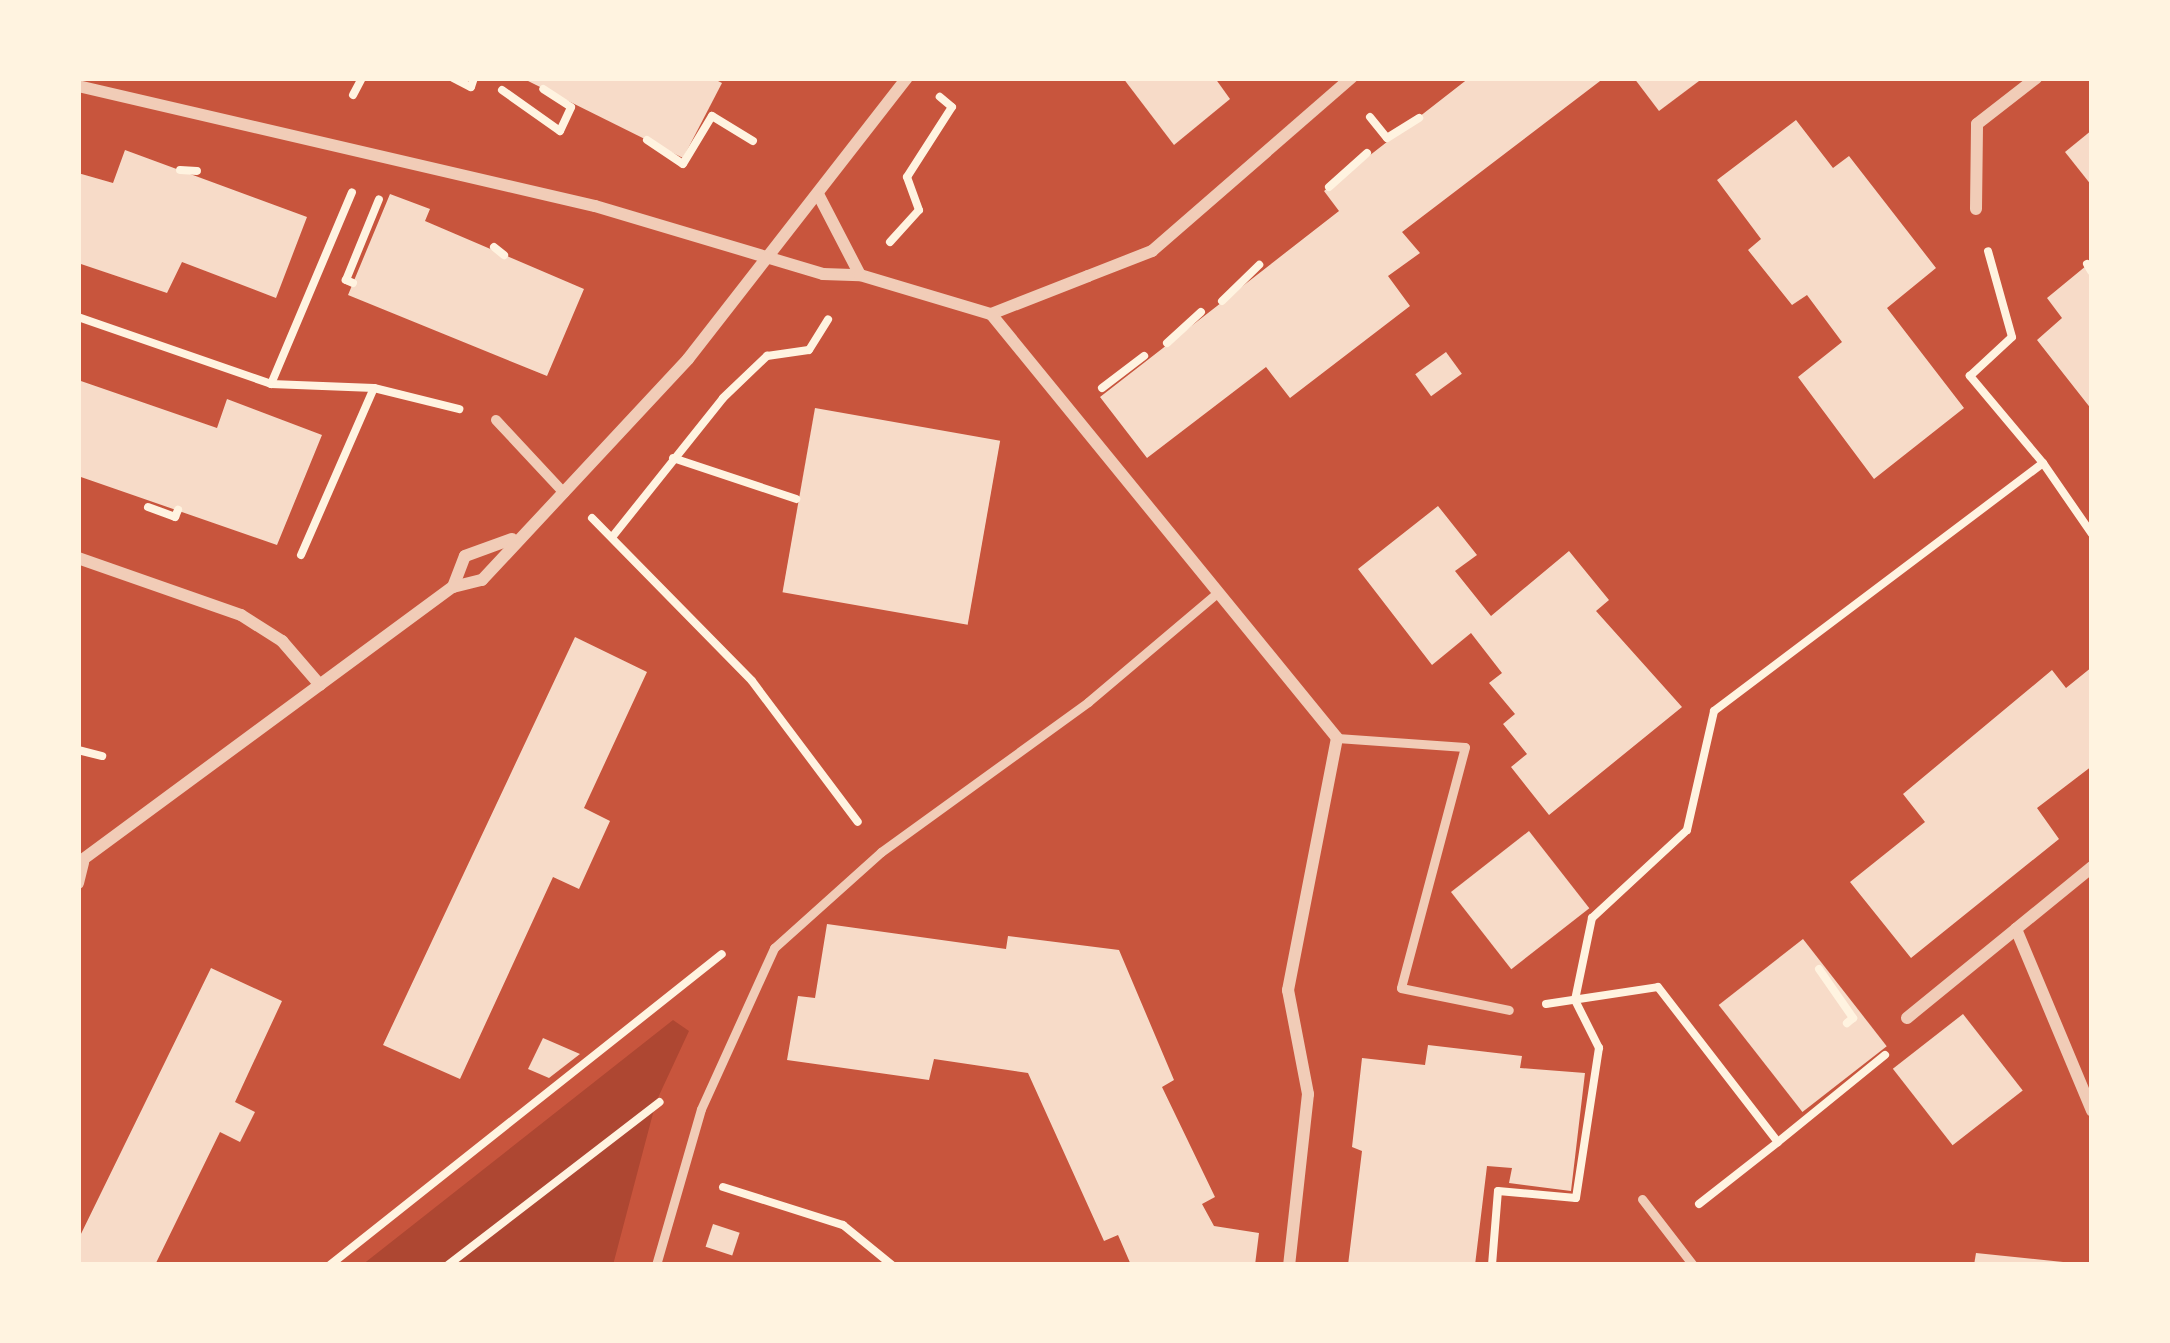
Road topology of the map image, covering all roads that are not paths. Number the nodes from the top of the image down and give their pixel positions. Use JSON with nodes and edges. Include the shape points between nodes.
{"nodes":[{"id":1,"x":907,"y":78,"type":"edge"},
{"id":2,"x":1351,"y":78,"type":"edge"},
{"id":3,"x":2036,"y":78,"type":"edge"},
{"id":4,"x":78,"y":86,"type":"edge"},
{"id":5,"x":818,"y":194,"type":"junction"},
{"id":6,"x":1976,"y":209,"type":"road end"},
{"id":7,"x":770,"y":255,"type":"junction"},
{"id":8,"x":860,"y":274,"type":"junction"},
{"id":9,"x":992,"y":314,"type":"junction"},
{"id":10,"x":496,"y":420,"type":"dead end"},
{"id":11,"x":564,"y":493,"type":"junction"},
{"id":12,"x":513,"y":539,"type":"junction"},
{"id":13,"x":78,"y":558,"type":"edge"},
{"id":14,"x":453,"y":587,"type":"junction"},
{"id":15,"x":1216,"y":594,"type":"junction"},
{"id":16,"x":320,"y":685,"type":"junction"},
{"id":17,"x":1337,"y":738,"type":"junction"},
{"id":18,"x":81,"y":863,"type":"edge"},
{"id":19,"x":2092,"y":867,"type":"edge"},
{"id":20,"x":78,"y":883,"type":"edge"},
{"id":21,"x":2016,"y":929,"type":"junction"},
{"id":22,"x":1509,"y":1010,"type":"road end"},
{"id":23,"x":1907,"y":1018,"type":"road end"},
{"id":24,"x":2092,"y":1111,"type":"edge"},
{"id":25,"x":1642,"y":1199,"type":"dead end"},
{"id":26,"x":656,"y":1265,"type":"edge"},
{"id":27,"x":1289,"y":1265,"type":"edge"},
{"id":28,"x":1694,"y":1265,"type":"edge"}],
"edges":[{"from":1,"to":5,"type":"street"},
{"from":2,"to":9,"type":"street","via":[[1152,250]]},
{"from":3,"to":6,"type":"street","via":[[1977,124]]},
{"from":4,"to":7,"type":"street","via":[[595,206]]},
{"from":5,"to":7,"type":"street"},
{"from":5,"to":8,"type":"street"},
{"from":7,"to":8,"type":"street","via":[[823,274]]},
{"from":7,"to":11,"type":"street"},
{"from":8,"to":9,"type":"street"},
{"from":9,"to":15,"type":"street"},
{"from":10,"to":11,"type":"street"},
{"from":11,"to":12,"type":"street"},
{"from":12,"to":14,"type":"street","via":[[482,580]]},
{"from":12,"to":14,"type":"street","via":[[465,556]]},
{"from":13,"to":16,"type":"street","via":[[241,615],[282,641]]},
{"from":14,"to":16,"type":"street"},
{"from":15,"to":17,"type":"street"},
{"from":15,"to":26,"type":"lane","via":[[1088,702],[881,852],[774,947],[701,1108]]},
{"from":16,"to":18,"type":"street"},
{"from":17,"to":22,"type":"lane","via":[[1465,748],[1401,988]]},
{"from":17,"to":27,"type":"street","via":[[1288,990],[1308,1094]]},
{"from":18,"to":20,"type":"street"},
{"from":19,"to":21,"type":"street"},
{"from":21,"to":23,"type":"street"},
{"from":21,"to":24,"type":"street"},
{"from":25,"to":28,"type":"lane"}]}
